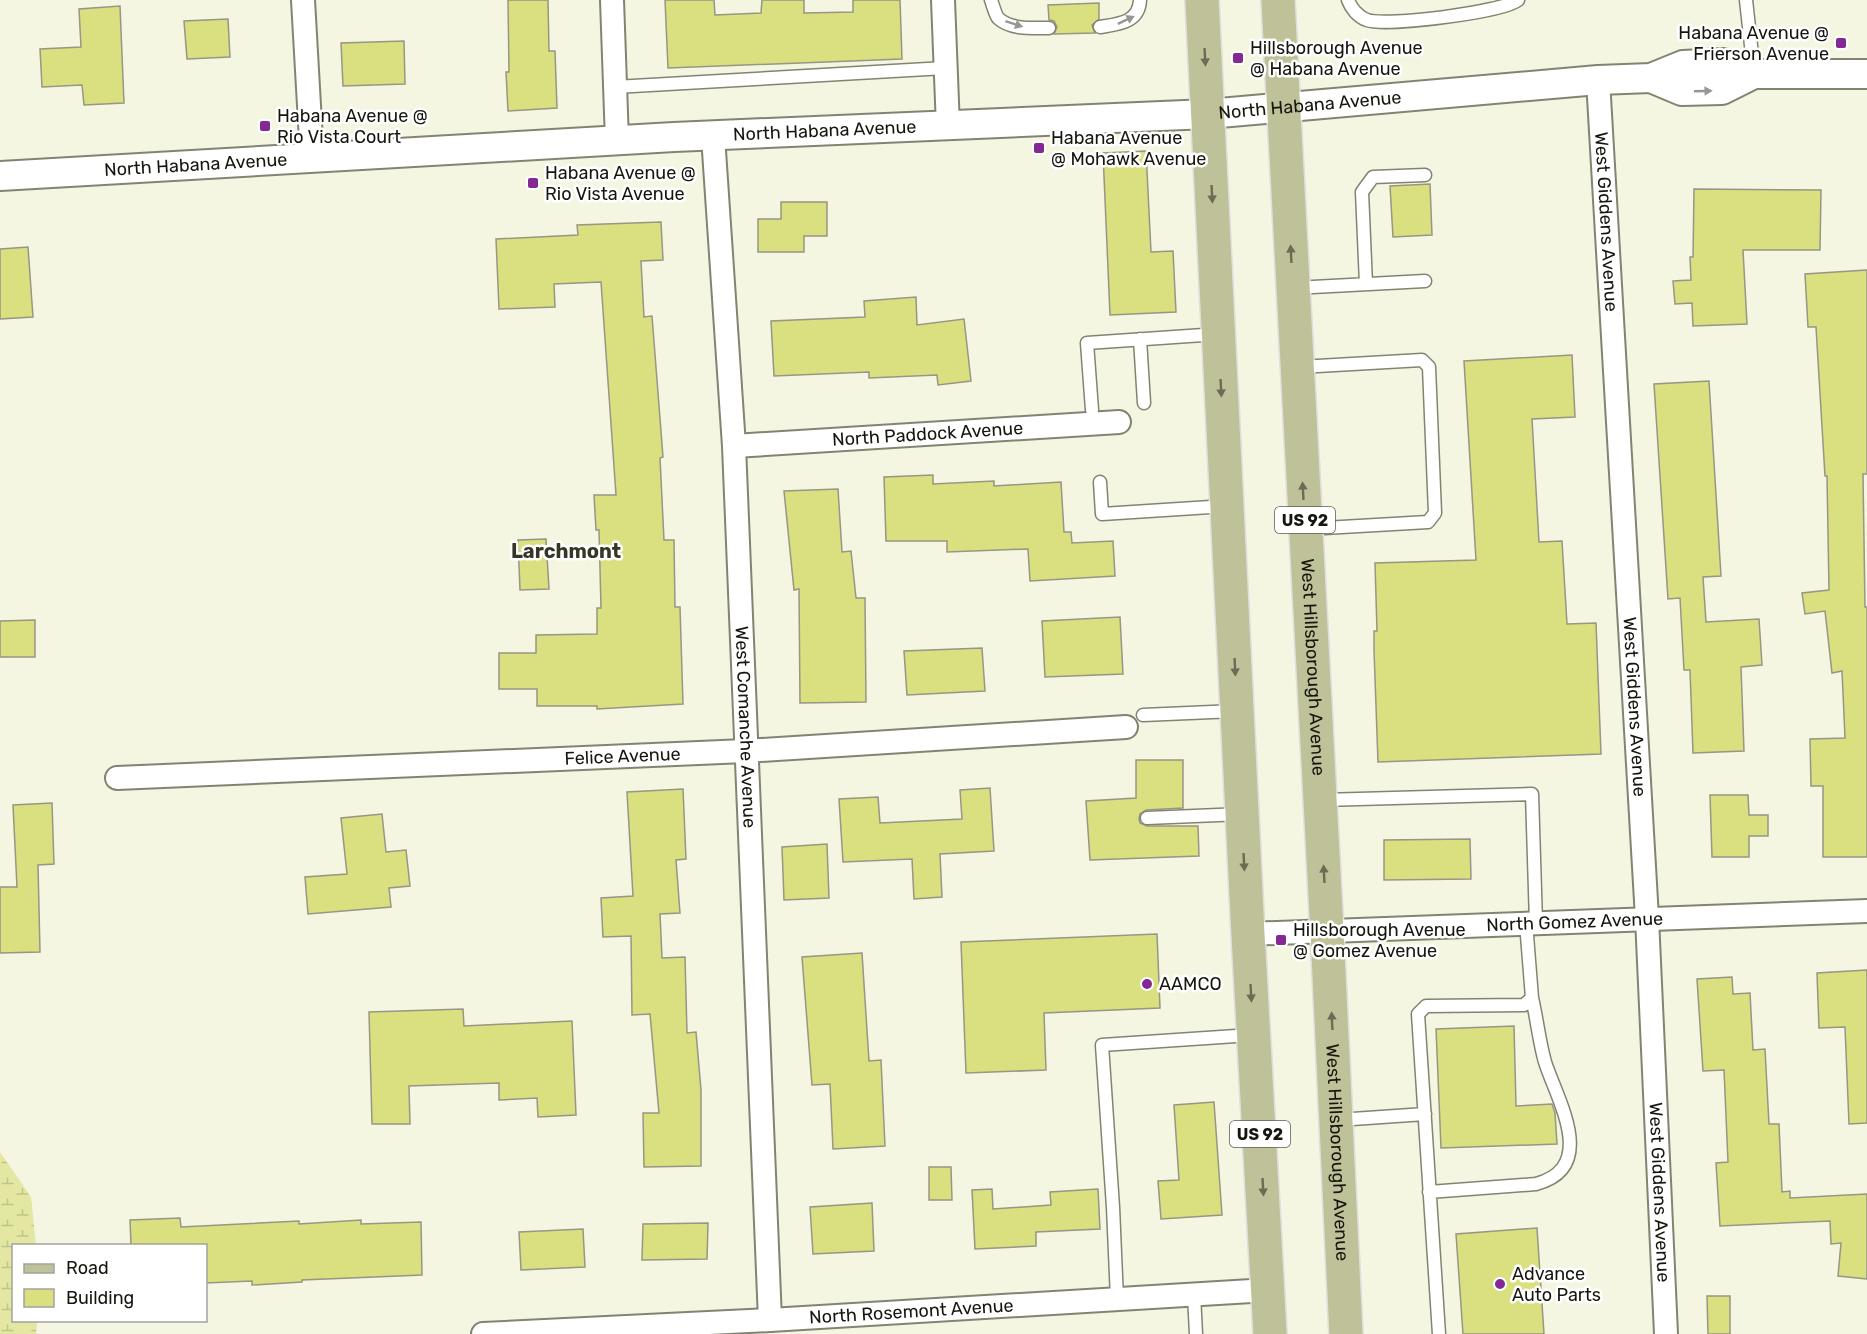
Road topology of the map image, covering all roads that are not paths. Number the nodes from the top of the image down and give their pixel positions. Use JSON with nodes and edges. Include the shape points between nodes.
{"nodes":[{"id":1,"x":303,"y":0,"type":"edge"},
{"id":2,"x":612,"y":0,"type":"edge"},
{"id":3,"x":943,"y":0,"type":"edge"},
{"id":4,"x":991,"y":0,"type":"edge"},
{"id":5,"x":1140,"y":0,"type":"edge"},
{"id":6,"x":1202,"y":0,"type":"edge"},
{"id":7,"x":1278,"y":0,"type":"edge"},
{"id":8,"x":1348,"y":0,"type":"edge"},
{"id":9,"x":1518,"y":0,"type":"edge"},
{"id":10,"x":1746,"y":0,"type":"edge"},
{"id":11,"x":1482,"y":5,"type":"edge"},
{"id":12,"x":1100,"y":27,"type":"dead end"},
{"id":13,"x":1049,"y":28,"type":"dead end"},
{"id":14,"x":945,"y":68,"type":"junction"},
{"id":15,"x":1754,"y":74,"type":"junction"},
{"id":16,"x":1867,"y":74,"type":"edge"},
{"id":17,"x":1598,"y":80,"type":"junction"},
{"id":18,"x":615,"y":87,"type":"junction"},
{"id":19,"x":1283,"y":108,"type":"junction"},
{"id":20,"x":1208,"y":114,"type":"junction"},
{"id":21,"x":948,"y":127,"type":"junction"},
{"id":22,"x":713,"y":136,"type":"junction"},
{"id":23,"x":617,"y":141,"type":"junction"},
{"id":24,"x":312,"y":158,"type":"junction"},
{"id":25,"x":1425,"y":175,"type":"dead end"},
{"id":26,"x":0,"y":176,"type":"edge"},
{"id":27,"x":1425,"y":281,"type":"dead end"},
{"id":28,"x":1366,"y":284,"type":"junction"},
{"id":29,"x":1292,"y":288,"type":"junction"},
{"id":30,"x":1219,"y":334,"type":"junction"},
{"id":31,"x":1140,"y":339,"type":"junction"},
{"id":32,"x":1297,"y":368,"type":"junction"},
{"id":33,"x":1144,"y":404,"type":"dead end"},
{"id":34,"x":1092,"y":410,"type":"dead end"},
{"id":35,"x":1119,"y":422,"type":"dead end"},
{"id":36,"x":734,"y":446,"type":"junction"},
{"id":37,"x":1100,"y":482,"type":"dead end"},
{"id":38,"x":1227,"y":506,"type":"junction"},
{"id":39,"x":1305,"y":529,"type":"junction"},
{"id":40,"x":1237,"y":710,"type":"junction"},
{"id":41,"x":1135,"y":721,"type":"joint"},
{"id":42,"x":745,"y":751,"type":"junction"},
{"id":43,"x":117,"y":778,"type":"dead end"},
{"id":44,"x":1320,"y":801,"type":"junction"},
{"id":45,"x":1242,"y":814,"type":"junction"},
{"id":46,"x":1147,"y":818,"type":"dead end"},
{"id":47,"x":1867,"y":910,"type":"edge"},
{"id":48,"x":1647,"y":918,"type":"junction"},
{"id":49,"x":1531,"y":923,"type":"junction"},
{"id":50,"x":1328,"y":932,"type":"junction"},
{"id":51,"x":1248,"y":934,"type":"junction"},
{"id":52,"x":1532,"y":998,"type":"junction"},
{"id":53,"x":1254,"y":1035,"type":"junction"},
{"id":54,"x":1425,"y":1114,"type":"junction"},
{"id":55,"x":1336,"y":1120,"type":"junction"},
{"id":56,"x":1430,"y":1192,"type":"junction"},
{"id":57,"x":1268,"y":1290,"type":"junction"},
{"id":58,"x":1194,"y":1295,"type":"junction"},
{"id":59,"x":1117,"y":1299,"type":"junction"},
{"id":60,"x":770,"y":1320,"type":"junction"},
{"id":61,"x":659,"y":1330,"type":"edge"},
{"id":62,"x":483,"y":1334,"type":"edge"},
{"id":63,"x":1196,"y":1334,"type":"edge"},
{"id":64,"x":1270,"y":1334,"type":"edge"},
{"id":65,"x":1292,"y":1334,"type":"edge"},
{"id":66,"x":1346,"y":1334,"type":"edge"},
{"id":67,"x":1439,"y":1334,"type":"edge"},
{"id":68,"x":1666,"y":1334,"type":"edge"}],
"edges":[{"from":1,"to":24,"type":"street"},
{"from":2,"to":18,"type":"street"},
{"from":3,"to":14,"type":"street"},
{"from":4,"to":13,"type":"lane","one_way":true,"via":[[998,18],[1010,25]]},
{"from":12,"to":5,"type":"lane","one_way":true,"via":[[1132,19]]},
{"from":6,"to":20,"type":"main road","number":"US 92","one_way":true},
{"from":7,"to":19,"type":"main road","name":"West Hillsborough Avenue","number":"US 92"},
{"from":8,"to":11,"type":"lane","via":[[1358,15],[1377,22],[1428,19]]},
{"from":9,"to":11,"type":"lane","via":[[1510,5]]},
{"from":10,"to":15,"type":"lane"},
{"from":14,"to":18,"type":"lane"},
{"from":14,"to":21,"type":"street"},
{"from":15,"to":16,"type":"street","name":"North Habana Avenue"},
{"from":15,"to":17,"type":"street","name":"North Habana Avenue","via":[[1722,90],[1682,91],[1651,78]]},
{"from":17,"to":19,"type":"street","name":"North Habana Avenue"},
{"from":17,"to":48,"type":"street","name":"West Giddens Avenue"},
{"from":18,"to":23,"type":"street"},
{"from":19,"to":20,"type":"street","name":"North Habana Avenue"},
{"from":29,"to":19,"type":"main road","name":"West Hillsborough Avenue","number":"US 92","one_way":true},
{"from":20,"to":21,"type":"street","name":"North Habana Avenue"},
{"from":20,"to":30,"type":"main road","number":"US 92","one_way":true},
{"from":21,"to":22,"type":"street","name":"North Habana Avenue"},
{"from":22,"to":23,"type":"street","name":"North Habana Avenue"},
{"from":22,"to":36,"type":"street","name":"West Comanche Avenue"},
{"from":23,"to":24,"type":"street","name":"North Habana Avenue"},
{"from":24,"to":26,"type":"street","name":"North Habana Avenue"},
{"from":25,"to":28,"type":"lane","via":[[1373,177],[1362,192]]},
{"from":27,"to":28,"type":"lane"},
{"from":28,"to":29,"type":"lane"},
{"from":29,"to":32,"type":"main road","name":"West Hillsborough Avenue","number":"US 92"},
{"from":30,"to":31,"type":"lane"},
{"from":30,"to":38,"type":"main road","number":"US 92","one_way":true},
{"from":31,"to":33,"type":"lane"},
{"from":31,"to":34,"type":"lane","via":[[1087,343]]},
{"from":39,"to":32,"type":"main road","name":"West Hillsborough Avenue","number":"US 92","one_way":true},
{"from":32,"to":39,"type":"lane","via":[[1422,360],[1429,367],[1435,513],[1428,522]]},
{"from":35,"to":36,"type":"street","name":"North Paddock Avenue"},
{"from":36,"to":42,"type":"street","name":"West Comanche Avenue"},
{"from":37,"to":38,"type":"lane","via":[[1102,514]]},
{"from":38,"to":40,"type":"main road","number":"US 92","one_way":true},
{"from":39,"to":44,"type":"main road","name":"West Hillsborough Avenue","number":"US 92"},
{"from":40,"to":41,"type":"lane"},
{"from":40,"to":45,"type":"main road","number":"US 92"},
{"from":41,"to":42,"type":"street","name":"Felice Avenue"},
{"from":42,"to":43,"type":"street","name":"Felice Avenue"},
{"from":42,"to":60,"type":"street","name":"West Comanche Avenue"},
{"from":44,"to":49,"type":"lane","via":[[1532,794]]},
{"from":50,"to":44,"type":"main road","name":"West Hillsborough Avenue","number":"US 92","one_way":true},
{"from":45,"to":46,"type":"lane"},
{"from":45,"to":51,"type":"main road","number":"US 92","one_way":true},
{"from":47,"to":48,"type":"street","name":"North Gomez Avenue"},
{"from":48,"to":49,"type":"street","name":"North Gomez Avenue"},
{"from":48,"to":68,"type":"street","name":"West Giddens Avenue"},
{"from":49,"to":50,"type":"street","name":"North Gomez Avenue"},
{"from":49,"to":52,"type":"lane"},
{"from":50,"to":51,"type":"street","name":"North Gomez Avenue"},
{"from":55,"to":50,"type":"main road","name":"West Hillsborough Avenue","number":"US 92","one_way":true},
{"from":51,"to":53,"type":"main road","number":"US 92","one_way":true},
{"from":52,"to":54,"type":"lane","via":[[1524,1005],[1426,1006],[1418,1014]]},
{"from":52,"to":56,"type":"lane","via":[[1545,1059],[1569,1125],[1564,1166],[1552,1180],[1536,1184]]},
{"from":53,"to":57,"type":"main road","number":"US 92","one_way":true},
{"from":53,"to":59,"type":"lane","via":[[1102,1045]]},
{"from":54,"to":55,"type":"lane"},
{"from":54,"to":56,"type":"lane"},
{"from":55,"to":66,"type":"main road","name":"West Hillsborough Avenue","number":"US 92"},
{"from":56,"to":67,"type":"lane"},
{"from":57,"to":58,"type":"street","name":"North Rosemont Avenue"},
{"from":57,"to":64,"type":"main road","number":"US 92"},
{"from":57,"to":65,"type":"main road","via":[[1290,1314]]},
{"from":58,"to":59,"type":"street","name":"North Rosemont Avenue"},
{"from":58,"to":63,"type":"lane"},
{"from":59,"to":60,"type":"street","name":"North Rosemont Avenue"},
{"from":60,"to":61,"type":"street","name":"North Rosemont Avenue"},
{"from":61,"to":62,"type":"street","name":"North Rosemont Avenue"}]}
